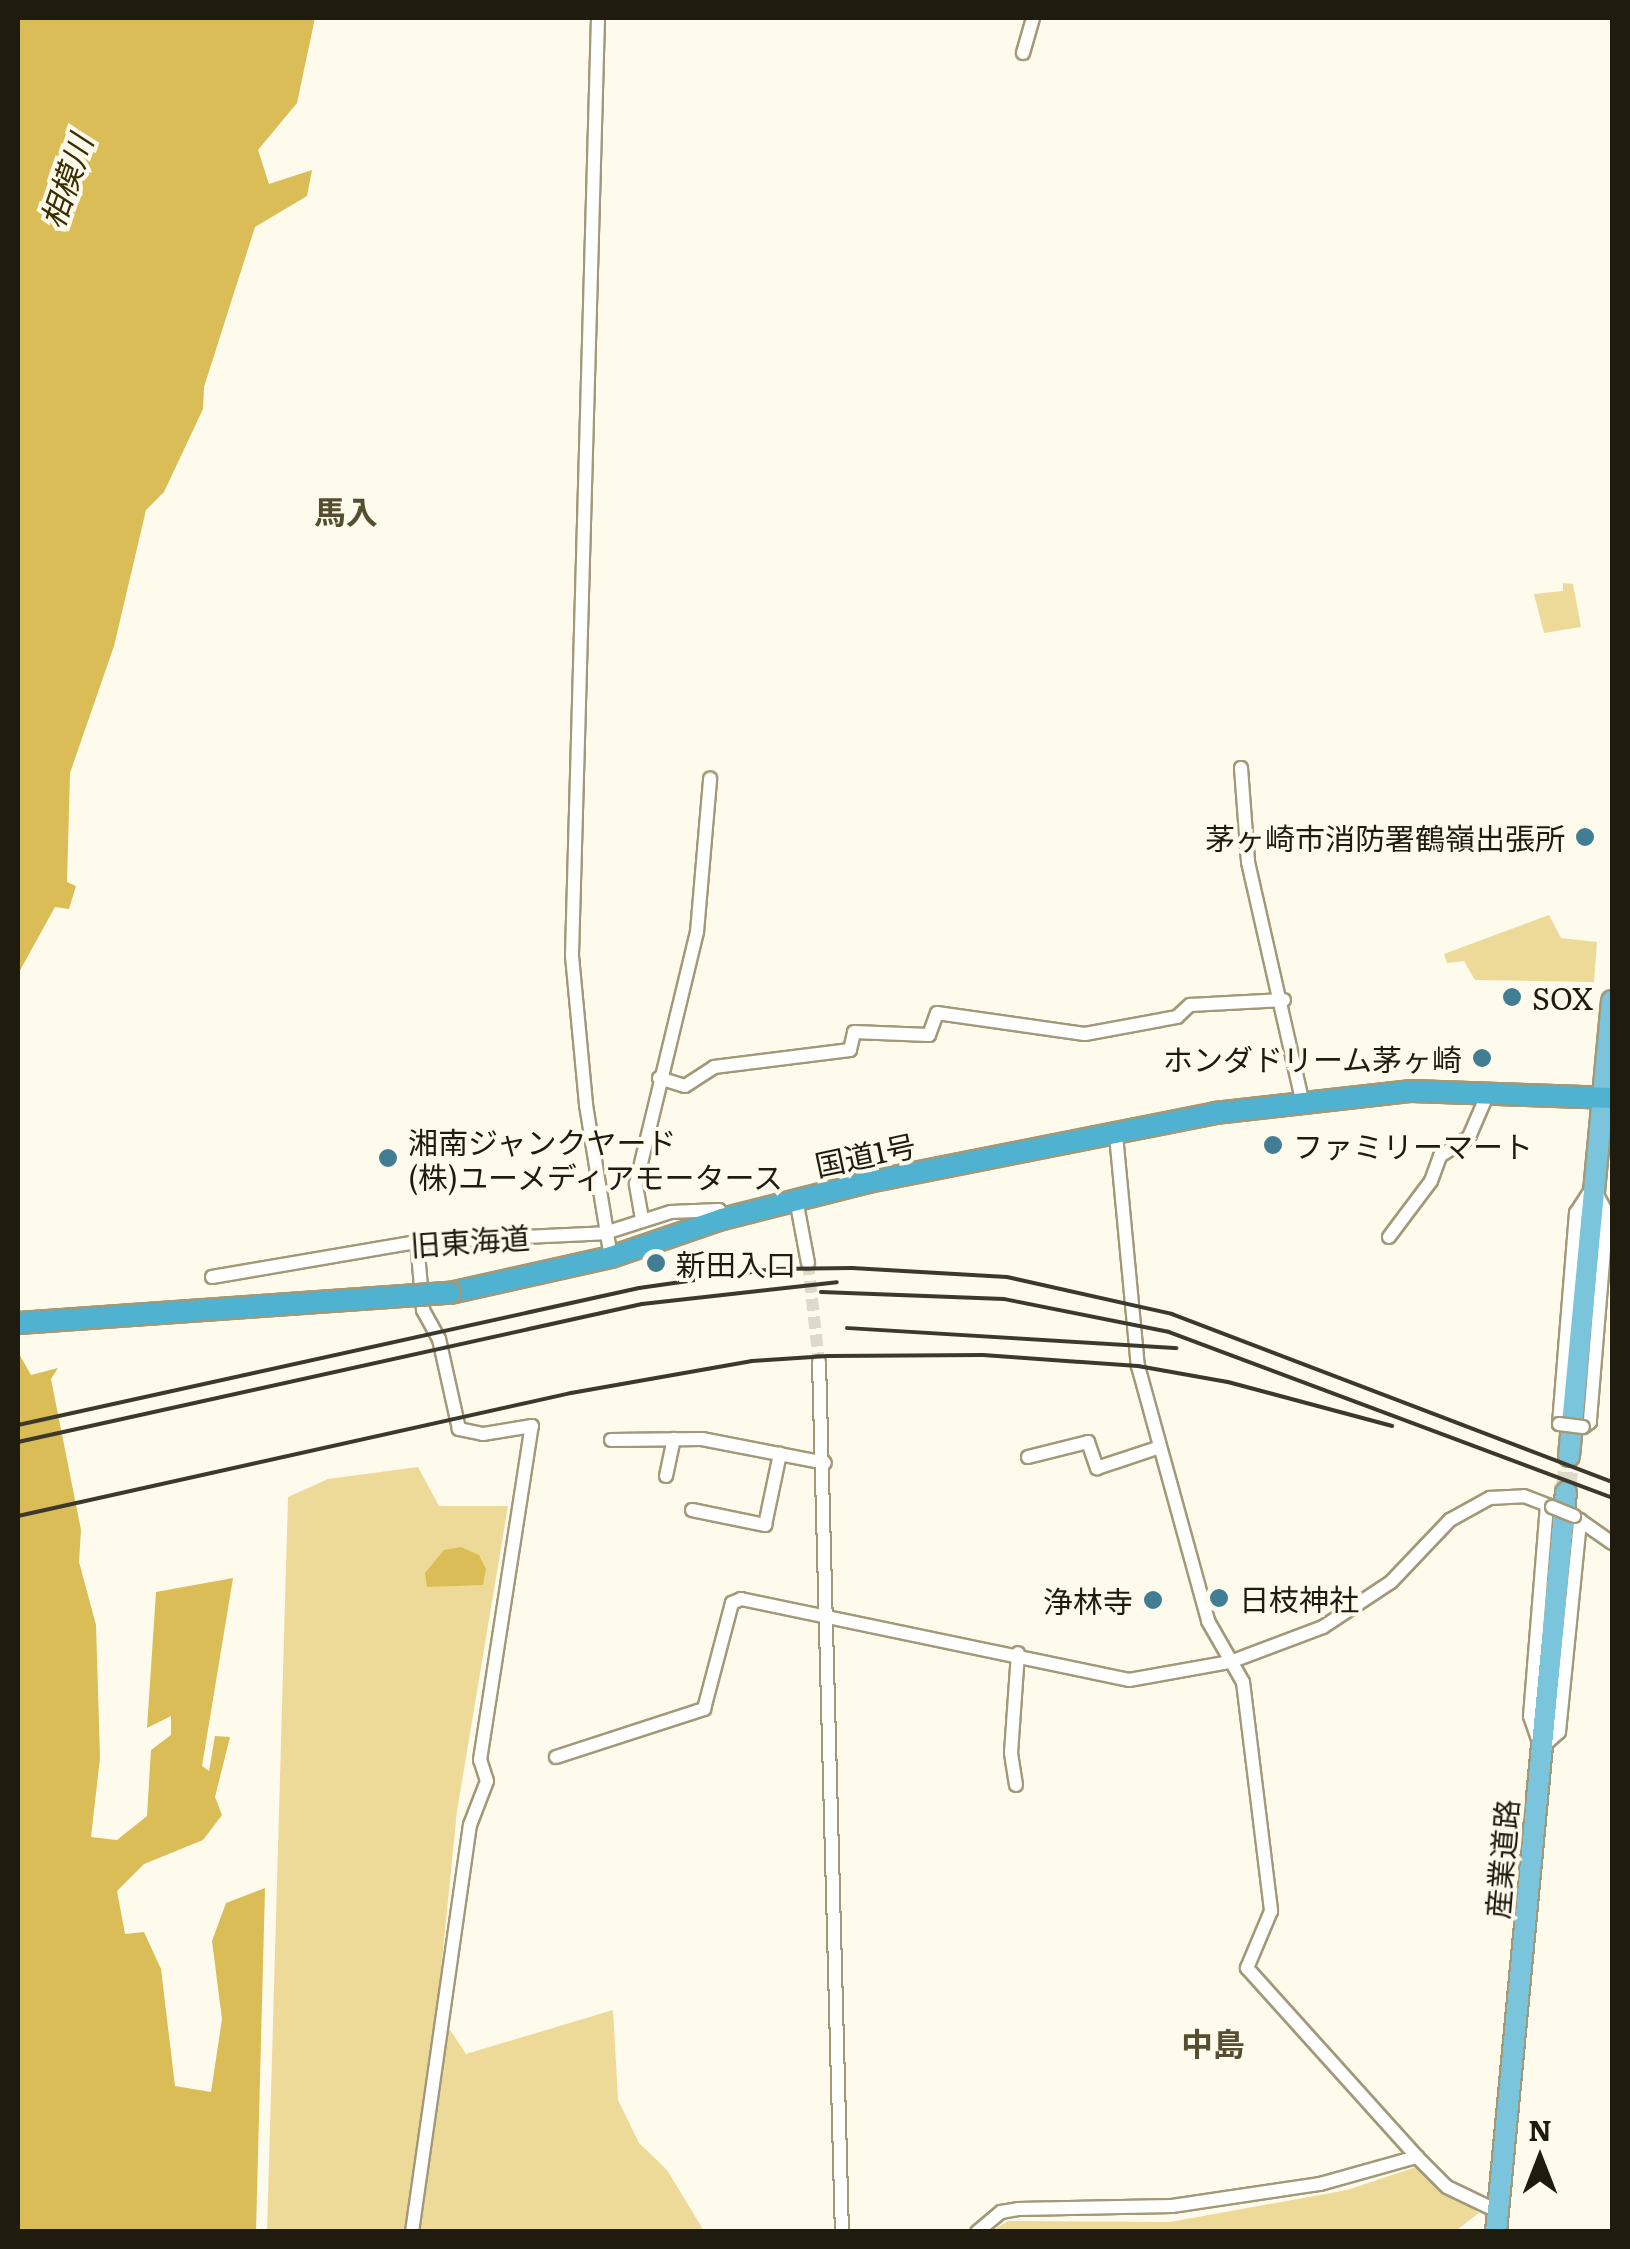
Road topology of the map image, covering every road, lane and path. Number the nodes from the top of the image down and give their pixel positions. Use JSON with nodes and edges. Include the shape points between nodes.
{"nodes":[{"id":1,"x":598,"y":18,"type":"edge"},
{"id":2,"x":1033,"y":18,"type":"edge"},
{"id":3,"x":1023,"y":53,"type":"dead end"},
{"id":4,"x":1242,"y":768,"type":"dead end"},
{"id":5,"x":710,"y":779,"type":"dead end"},
{"id":6,"x":1284,"y":1000,"type":"junction"},
{"id":7,"x":1612,"y":1000,"type":"edge"},
{"id":8,"x":659,"y":1078,"type":"junction"},
{"id":9,"x":1489,"y":1091,"type":"junction"},
{"id":10,"x":1608,"y":1098,"type":"edge"},
{"id":11,"x":1302,"y":1099,"type":"junction"},
{"id":12,"x":1116,"y":1135,"type":"junction"},
{"id":13,"x":1593,"y":1186,"type":"junction"},
{"id":14,"x":796,"y":1200,"type":"junction"},
{"id":15,"x":722,"y":1219,"type":"junction"},
{"id":16,"x":642,"y":1220,"type":"junction"},
{"id":17,"x":1610,"y":1220,"type":"edge"},
{"id":18,"x":605,"y":1233,"type":"junction"},
{"id":19,"x":1389,"y":1237,"type":"dead end"},
{"id":20,"x":417,"y":1242,"type":"junction"},
{"id":21,"x":611,"y":1257,"type":"junction"},
{"id":22,"x":808,"y":1263,"type":"tunnel mouth"},
{"id":23,"x":212,"y":1277,"type":"dead end"},
{"id":24,"x":18,"y":1322,"type":"edge"},
{"id":25,"x":819,"y":1362,"type":"tunnel mouth"},
{"id":26,"x":674,"y":1439,"type":"junction"},
{"id":27,"x":611,"y":1440,"type":"dead end"},
{"id":28,"x":1158,"y":1448,"type":"junction"},
{"id":29,"x":780,"y":1454,"type":"junction"},
{"id":30,"x":1569,"y":1456,"type":"tunnel mouth"},
{"id":31,"x":1028,"y":1457,"type":"dead end"},
{"id":32,"x":825,"y":1463,"type":"junction"},
{"id":33,"x":666,"y":1476,"type":"dead end"},
{"id":34,"x":1555,"y":1501,"type":"junction"},
{"id":35,"x":692,"y":1510,"type":"dead end"},
{"id":36,"x":1577,"y":1518,"type":"junction"},
{"id":37,"x":1612,"y":1543,"type":"edge"},
{"id":38,"x":825,"y":1614,"type":"junction"},
{"id":39,"x":1018,"y":1654,"type":"junction"},
{"id":40,"x":1230,"y":1662,"type":"junction"},
{"id":41,"x":1541,"y":1748,"type":"junction"},
{"id":42,"x":556,"y":1756,"type":"dead end"},
{"id":43,"x":1016,"y":1785,"type":"dead end"},
{"id":44,"x":1417,"y":2157,"type":"junction"},
{"id":45,"x":1496,"y":2221,"type":"edge"},
{"id":46,"x":412,"y":2232,"type":"edge"},
{"id":47,"x":842,"y":2232,"type":"edge"},
{"id":48,"x":976,"y":2232,"type":"edge"}],
"edges":[{"from":1,"to":18,"type":"street","via":[[572,970]]},
{"from":2,"to":3,"type":"street"},
{"from":4,"to":6,"type":"street","via":[[1248,862]]},
{"from":5,"to":8,"type":"street","via":[[696,932]]},
{"from":6,"to":8,"type":"street","via":[[1190,1006],[1176,1016],[1085,1034],[937,1013],[930,1034],[854,1032],[850,1050],[714,1067],[685,1086]]},
{"from":6,"to":11,"type":"street"},
{"from":7,"to":10,"type":"main road"},
{"from":8,"to":16,"type":"street","via":[[636,1184]]},
{"from":9,"to":10,"type":"highway","name":"国道1号"},
{"from":9,"to":11,"type":"highway","name":"国道1号"},
{"from":9,"to":19,"type":"street","via":[[1469,1137],[1440,1156],[1431,1181]]},
{"from":10,"to":13,"type":"main road"},
{"from":11,"to":12,"type":"highway","name":"国道1号"},
{"from":12,"to":14,"type":"highway","name":"国道1号"},
{"from":12,"to":28,"type":"street","via":[[1138,1366]]},
{"from":13,"to":17,"type":"street"},
{"from":13,"to":17,"type":"street","bridge":true,"via":[[1576,1212],[1559,1424],[1590,1422]]},
{"from":13,"to":30,"type":"main road"},
{"from":14,"to":15,"type":"highway","name":"国道1号"},
{"from":14,"to":22,"type":"street"},
{"from":15,"to":16,"type":"street","name":"旧東海道","via":[[719,1210],[695,1210]]},
{"from":15,"to":21,"type":"highway","name":"国道1号"},
{"from":16,"to":18,"type":"street","name":"旧東海道"},
{"from":18,"to":20,"type":"street","name":"旧東海道"},
{"from":18,"to":21,"type":"street"},
{"from":20,"to":23,"type":"street","name":"旧東海道"},
{"from":20,"to":46,"type":"street","via":[[423,1310],[440,1339],[460,1429],[483,1434],[532,1426],[480,1760],[487,1781],[470,1825]]},
{"from":21,"to":24,"type":"highway","name":"国道1号","bridge":true,"via":[[450,1293]]},
{"from":25,"to":32,"type":"street"},
{"from":26,"to":27,"type":"street"},
{"from":26,"to":29,"type":"street"},
{"from":26,"to":33,"type":"street"},
{"from":28,"to":31,"type":"street","via":[[1097,1468],[1088,1442]]},
{"from":28,"to":40,"type":"street","via":[[1208,1622]]},
{"from":29,"to":32,"type":"street"},
{"from":29,"to":35,"type":"street","via":[[765,1525]]},
{"from":32,"to":38,"type":"street"},
{"from":34,"to":36,"type":"street","bridge":true},
{"from":34,"to":40,"type":"street","via":[[1490,1498],[1450,1520],[1391,1582],[1352,1610]]},
{"from":34,"to":41,"type":"main road","name":"産業道路"},
{"from":36,"to":37,"type":"street"},
{"from":36,"to":41,"type":"street","via":[[1559,1732]]},
{"from":38,"to":39,"type":"street"},
{"from":38,"to":42,"type":"street","via":[[741,1598],[732,1603],[704,1710]]},
{"from":38,"to":47,"type":"street"},
{"from":39,"to":40,"type":"street","via":[[1129,1680]]},
{"from":39,"to":43,"type":"street","via":[[1011,1753]]},
{"from":40,"to":44,"type":"street","via":[[1243,1682],[1272,1911],[1247,1968]]},
{"from":41,"to":45,"type":"main road","name":"産業道路"},
{"from":44,"to":45,"type":"street"},
{"from":44,"to":48,"type":"street","via":[[1320,2184],[1172,2206],[1018,2209],[1001,2212]]}]}
